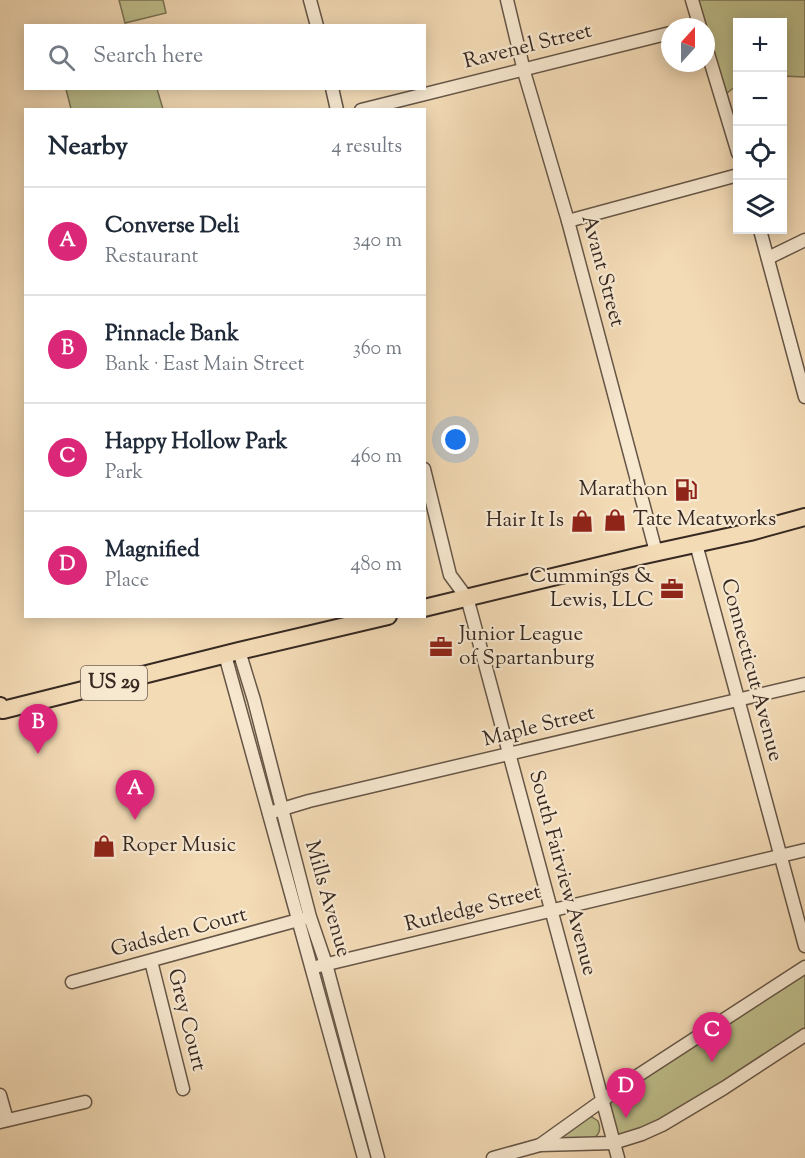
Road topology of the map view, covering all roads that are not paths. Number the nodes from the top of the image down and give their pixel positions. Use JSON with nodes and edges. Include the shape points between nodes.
{"nodes":[{"id":1,"x":310,"y":0,"type":"edge"},
{"id":2,"x":507,"y":0,"type":"edge"},
{"id":3,"x":692,"y":0,"type":"edge"},
{"id":4,"x":697,"y":18,"type":"edge"},
{"id":5,"x":316,"y":24,"type":"edge"},
{"id":6,"x":661,"y":35,"type":"edge"},
{"id":7,"x":524,"y":68,"type":"junction"},
{"id":8,"x":714,"y":72,"type":"edge"},
{"id":9,"x":333,"y":90,"type":"edge"},
{"id":10,"x":337,"y":108,"type":"edge"},
{"id":11,"x":369,"y":108,"type":"edge"},
{"id":12,"x":733,"y":136,"type":"edge"},
{"id":13,"x":733,"y":176,"type":"edge"},
{"id":14,"x":568,"y":221,"type":"junction"},
{"id":15,"x":761,"y":234,"type":"edge"},
{"id":16,"x":805,"y":240,"type":"edge"},
{"id":17,"x":768,"y":258,"type":"junction"},
{"id":18,"x":805,"y":397,"type":"edge"},
{"id":19,"x":426,"y":477,"type":"edge"},
{"id":20,"x":805,"y":517,"type":"edge"},
{"id":21,"x":696,"y":544,"type":"junction"},
{"id":22,"x":656,"y":552,"type":"junction"},
{"id":23,"x":467,"y":598,"type":"junction"},
{"id":24,"x":426,"y":608,"type":"edge"},
{"id":25,"x":380,"y":618,"type":"edge"},
{"id":26,"x":232,"y":653,"type":"junction"},
{"id":27,"x":805,"y":684,"type":"edge"},
{"id":28,"x":738,"y":699,"type":"junction"},
{"id":29,"x":1,"y":709,"type":"edge"},
{"id":30,"x":510,"y":754,"type":"junction"},
{"id":31,"x":282,"y":809,"type":"junction"},
{"id":32,"x":269,"y":813,"type":"junction"},
{"id":33,"x":805,"y":850,"type":"edge"},
{"id":34,"x":780,"y":856,"type":"junction"},
{"id":35,"x":552,"y":910,"type":"junction"},
{"id":36,"x":310,"y":917,"type":"junction"},
{"id":37,"x":297,"y":920,"type":"junction"},
{"id":38,"x":805,"y":946,"type":"edge"},
{"id":39,"x":151,"y":961,"type":"junction"},
{"id":40,"x":326,"y":964,"type":"junction"},
{"id":41,"x":313,"y":967,"type":"junction"},
{"id":42,"x":805,"y":967,"type":"edge"},
{"id":43,"x":72,"y":982,"type":"dead end"},
{"id":44,"x":805,"y":1035,"type":"edge"},
{"id":45,"x":183,"y":1089,"type":"dead end"},
{"id":46,"x":0,"y":1095,"type":"edge"},
{"id":47,"x":602,"y":1101,"type":"junction"},
{"id":48,"x":85,"y":1102,"type":"dead end"},
{"id":49,"x":3,"y":1121,"type":"edge"},
{"id":50,"x":614,"y":1143,"type":"junction"},
{"id":51,"x":540,"y":1146,"type":"junction"},
{"id":52,"x":364,"y":1158,"type":"edge"},
{"id":53,"x":378,"y":1158,"type":"edge"},
{"id":54,"x":493,"y":1158,"type":"edge"},
{"id":55,"x":618,"y":1158,"type":"edge"}],
"edges":[{"from":1,"to":5,"type":"street"},
{"from":2,"to":7,"type":"street","name":"Avant Street"},
{"from":3,"to":4,"type":"street"},
{"from":6,"to":7,"type":"street","name":"Ravenel Street"},
{"from":7,"to":11,"type":"street","name":"Ravenel Street"},
{"from":7,"to":14,"type":"street","name":"Avant Street"},
{"from":8,"to":12,"type":"street"},
{"from":9,"to":10,"type":"street"},
{"from":13,"to":14,"type":"street"},
{"from":14,"to":22,"type":"street","name":"Avant Street"},
{"from":15,"to":17,"type":"street"},
{"from":16,"to":17,"type":"street"},
{"from":17,"to":18,"type":"street"},
{"from":19,"to":23,"type":"street","via":[[450,575]]},
{"from":20,"to":21,"type":"main road"},
{"from":21,"to":22,"type":"main road"},
{"from":21,"to":28,"type":"street","name":"Connecticut Avenue"},
{"from":22,"to":23,"type":"main road"},
{"from":23,"to":24,"type":"main road"},
{"from":23,"to":30,"type":"street","name":"South Fairview Avenue"},
{"from":25,"to":26,"type":"main road","number":"US 29"},
{"from":26,"to":29,"type":"main road","number":"US 29"},
{"from":26,"to":31,"type":"street","name":"Mills Avenue","via":[[254,700]]},
{"from":26,"to":32,"type":"street","name":"Mills Avenue"},
{"from":27,"to":28,"type":"street","name":"Maple Street"},
{"from":28,"to":30,"type":"street","name":"Maple Street"},
{"from":28,"to":34,"type":"street","name":"Connecticut Avenue"},
{"from":30,"to":31,"type":"street","name":"Maple Street"},
{"from":30,"to":35,"type":"street","name":"South Fairview Avenue"},
{"from":31,"to":32,"type":"street","name":"Maple Street"},
{"from":31,"to":36,"type":"street","name":"Mills Avenue"},
{"from":32,"to":37,"type":"street","name":"Mills Avenue"},
{"from":33,"to":34,"type":"street","name":"Rutledge Street"},
{"from":34,"to":35,"type":"street","name":"Rutledge Street"},
{"from":34,"to":38,"type":"street","name":"Connecticut Avenue"},
{"from":35,"to":40,"type":"street","name":"Rutledge Street"},
{"from":35,"to":47,"type":"street","name":"South Fairview Avenue"},
{"from":36,"to":37,"type":"street","name":"Gadsden Court"},
{"from":36,"to":40,"type":"street","name":"Mills Avenue"},
{"from":37,"to":39,"type":"street","name":"Gadsden Court"},
{"from":37,"to":41,"type":"street","name":"Mills Avenue"},
{"from":39,"to":43,"type":"street","name":"Gadsden Court"},
{"from":39,"to":45,"type":"street","name":"Grey Court"},
{"from":40,"to":41,"type":"street","name":"Rutledge Street"},
{"from":40,"to":53,"type":"street","name":"Mills Avenue"},
{"from":41,"to":52,"type":"street","name":"Mills Avenue"},
{"from":42,"to":47,"type":"street"},
{"from":44,"to":50,"type":"street","via":[[662,1125]]},
{"from":46,"to":49,"type":"street"},
{"from":47,"to":50,"type":"street","name":"South Fairview Avenue"},
{"from":47,"to":51,"type":"street"},
{"from":48,"to":49,"type":"street"},
{"from":50,"to":51,"type":"street"},
{"from":50,"to":55,"type":"street","name":"South Fairview Avenue"},
{"from":51,"to":54,"type":"street"}]}
